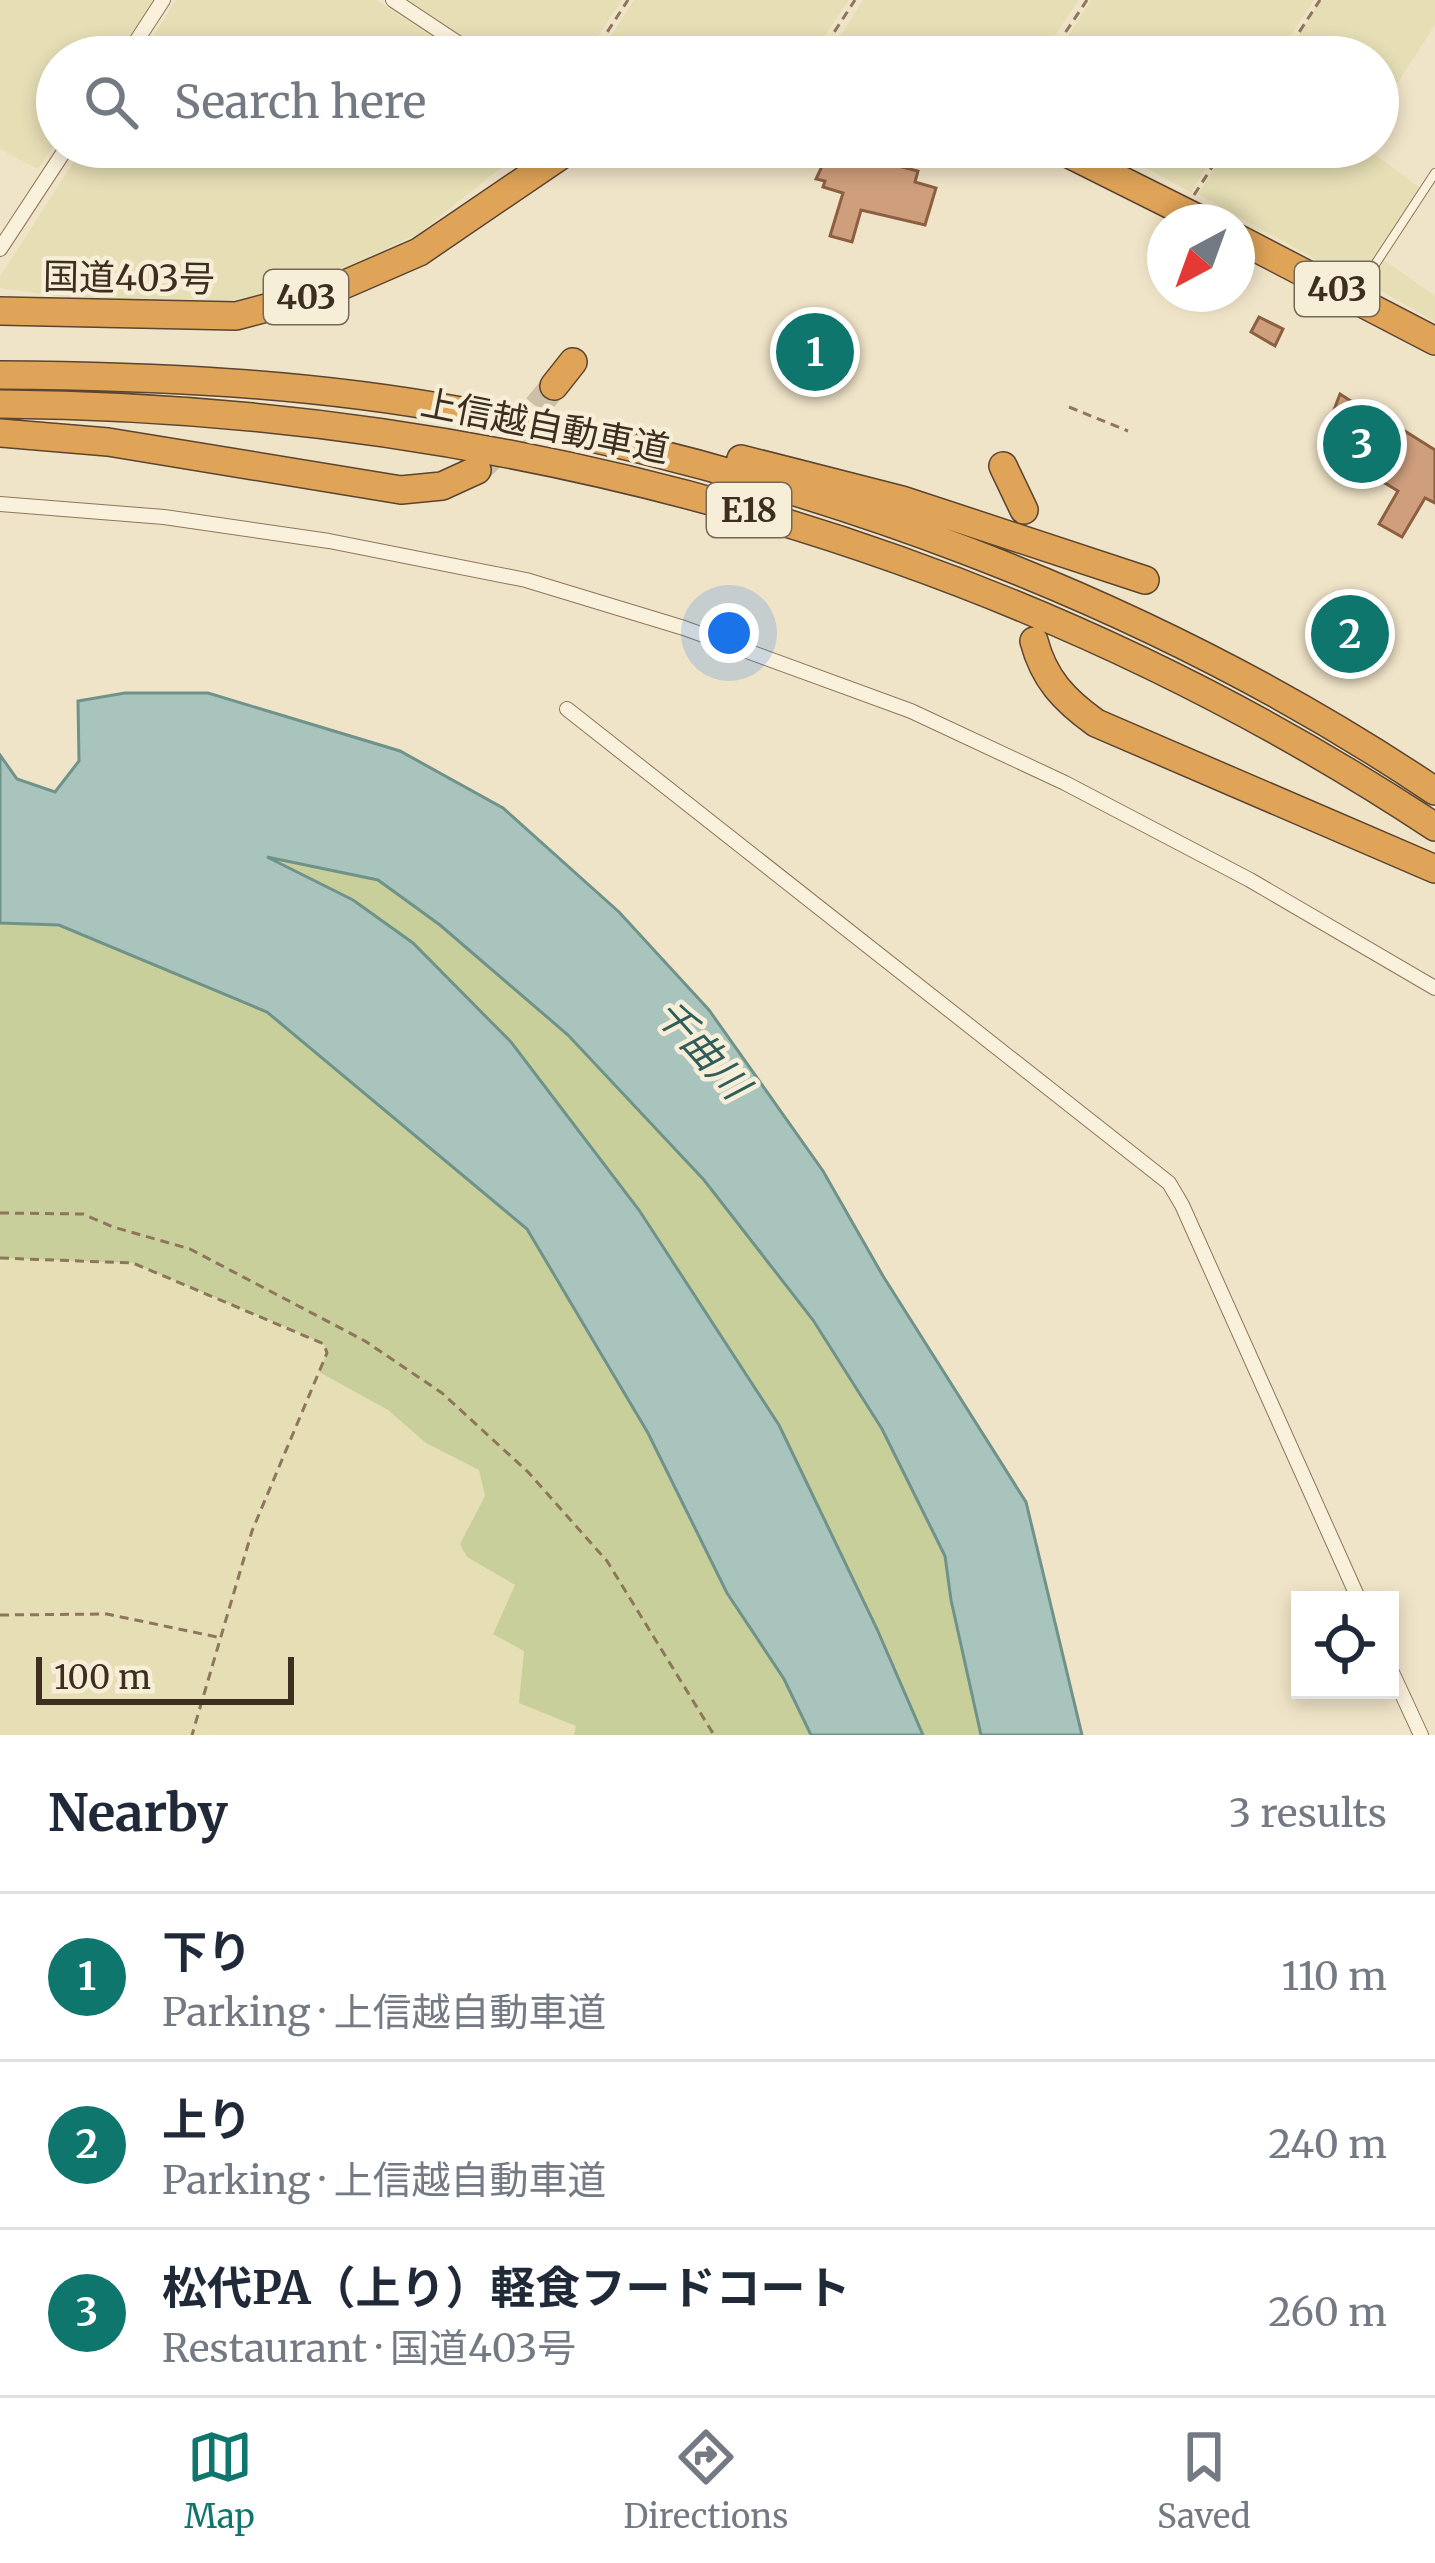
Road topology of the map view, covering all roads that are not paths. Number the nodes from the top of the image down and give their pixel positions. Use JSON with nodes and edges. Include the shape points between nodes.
{"nodes":[{"id":1,"x":164,"y":0,"type":"edge"},
{"id":2,"x":393,"y":0,"type":"edge"},
{"id":3,"x":140,"y":36,"type":"edge"},
{"id":4,"x":447,"y":36,"type":"edge"},
{"id":5,"x":53,"y":168,"type":"edge"},
{"id":6,"x":542,"y":168,"type":"edge"},
{"id":7,"x":1097,"y":168,"type":"edge"},
{"id":8,"x":1435,"y":173,"type":"edge"},
{"id":9,"x":1168,"y":204,"type":"edge"},
{"id":10,"x":1255,"y":247,"type":"edge"},
{"id":11,"x":0,"y":249,"type":"edge"},
{"id":12,"x":1353,"y":297,"type":"junction"},
{"id":13,"x":0,"y":311,"type":"edge"},
{"id":14,"x":1435,"y":341,"type":"edge"},
{"id":15,"x":573,"y":362,"type":"dead end"},
{"id":16,"x":0,"y":374,"type":"edge"},
{"id":17,"x":554,"y":386,"type":"tunnel mouth"},
{"id":18,"x":0,"y":404,"type":"edge"},
{"id":19,"x":459,"y":411,"type":"junction"},
{"id":20,"x":0,"y":433,"type":"edge"},
{"id":21,"x":1003,"y":466,"type":"dead end"},
{"id":22,"x":477,"y":470,"type":"tunnel mouth"},
{"id":23,"x":0,"y":504,"type":"edge"},
{"id":24,"x":1024,"y":510,"type":"dead end"},
{"id":25,"x":1145,"y":580,"type":"dead end"},
{"id":26,"x":1034,"y":641,"type":"dead end"},
{"id":27,"x":567,"y":709,"type":"dead end"},
{"id":28,"x":1435,"y":790,"type":"edge"},
{"id":29,"x":1435,"y":827,"type":"edge"},
{"id":30,"x":1435,"y":869,"type":"edge"},
{"id":31,"x":1435,"y":988,"type":"edge"},
{"id":32,"x":1355,"y":1591,"type":"edge"},
{"id":33,"x":1399,"y":1687,"type":"edge"},
{"id":34,"x":1421,"y":1735,"type":"edge"}],
"edges":[{"from":1,"to":3,"type":"street"},
{"from":2,"to":4,"type":"street"},
{"from":5,"to":11,"type":"street"},
{"from":6,"to":13,"type":"highway","name":"国道403号","number":"403","via":[[419,252],[327,292],[236,316]]},
{"from":7,"to":9,"type":"highway"},
{"from":8,"to":12,"type":"lane"},
{"from":10,"to":12,"type":"highway","number":"403"},
{"from":12,"to":14,"type":"highway","number":"403"},
{"from":15,"to":17,"type":"highway"},
{"from":16,"to":19,"type":"highway","name":"上信越自動車道","number":"E18","via":[[276,387]]},
{"from":18,"to":29,"type":"highway","name":"上信越自動車道","number":"E18","via":[[176,409],[364,428],[567,463],[742,508],[926,569],[1113,648],[1286,736]]},
{"from":19,"to":25,"type":"highway","via":[[601,430],[805,474]]},
{"from":19,"to":28,"type":"highway","name":"上信越自動車道","number":"E18","via":[[754,480],[998,565],[1246,680]]},
{"from":20,"to":22,"type":"highway","via":[[108,442],[401,490],[442,486]]},
{"from":21,"to":24,"type":"highway"},
{"from":23,"to":31,"type":"street","via":[[329,541],[526,580],[683,628],[911,711],[1065,783]]},
{"from":26,"to":30,"type":"highway","via":[[1048,679],[1096,723]]},
{"from":27,"to":32,"type":"street","via":[[1169,1184]]},
{"from":33,"to":34,"type":"street"}]}
